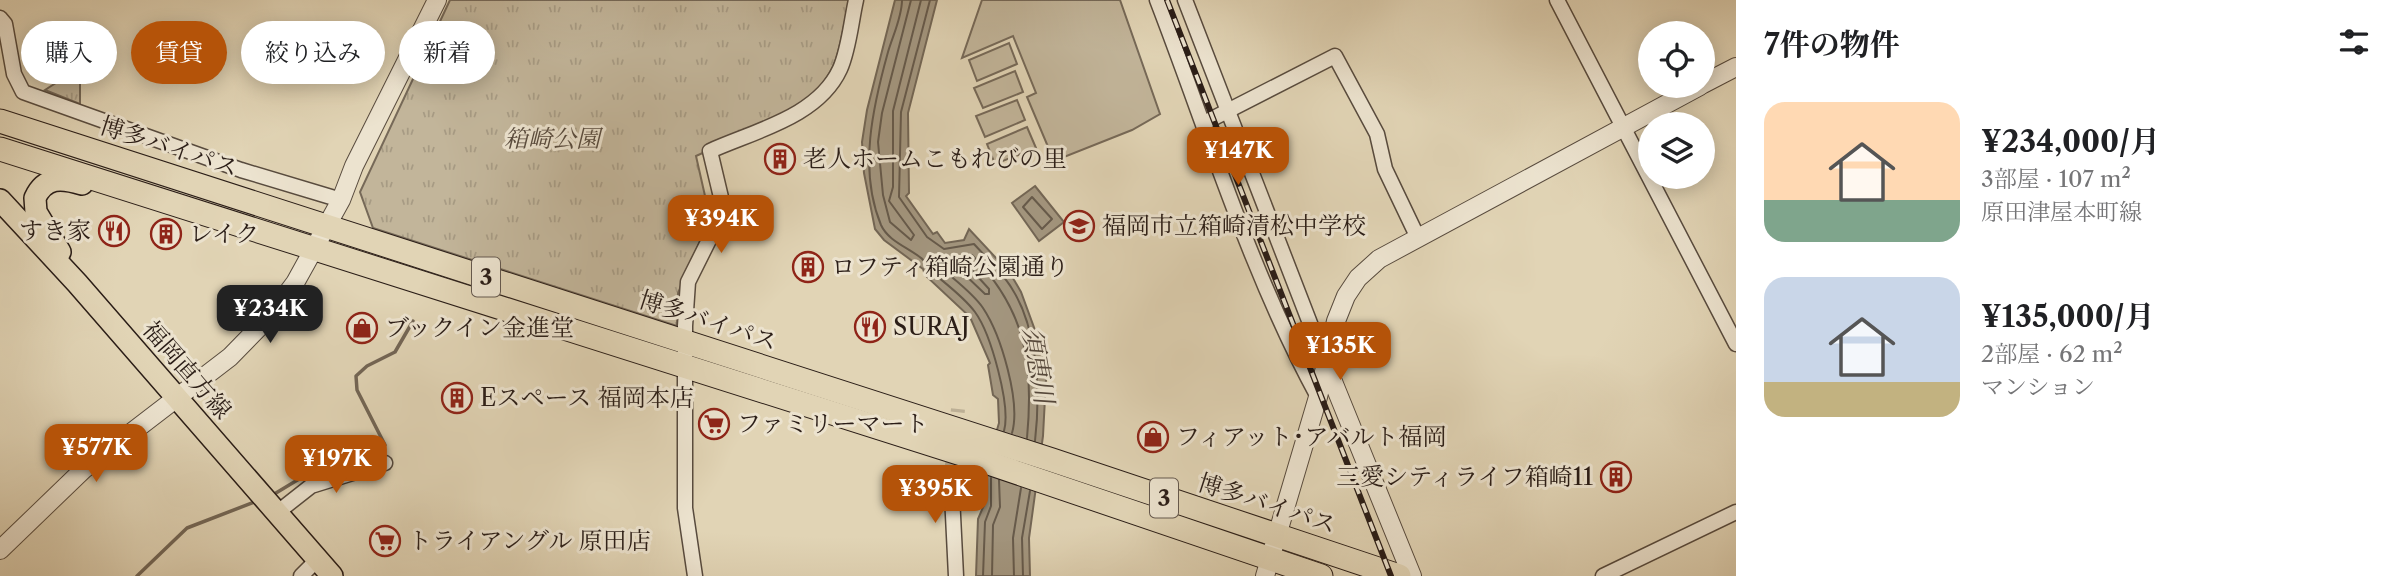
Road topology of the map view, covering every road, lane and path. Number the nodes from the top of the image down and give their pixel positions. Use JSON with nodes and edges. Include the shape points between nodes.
{"nodes":[{"id":1,"x":437,"y":0,"type":"edge"},
{"id":2,"x":856,"y":0,"type":"edge"},
{"id":3,"x":1157,"y":0,"type":"edge"},
{"id":4,"x":1185,"y":0,"type":"edge"},
{"id":5,"x":1557,"y":0,"type":"edge"},
{"id":6,"x":0,"y":19,"type":"edge"},
{"id":7,"x":1736,"y":67,"type":"edge"},
{"id":8,"x":1715,"y":78,"type":"edge"},
{"id":9,"x":1676,"y":98,"type":"edge"},
{"id":10,"x":1227,"y":110,"type":"junction"},
{"id":11,"x":0,"y":121,"type":"edge"},
{"id":12,"x":1203,"y":123,"type":"junction"},
{"id":13,"x":1621,"y":127,"type":"junction"},
{"id":14,"x":0,"y":149,"type":"edge"},
{"id":15,"x":0,"y":200,"type":"edge"},
{"id":16,"x":341,"y":201,"type":"junction"},
{"id":17,"x":223,"y":219,"type":"junction"},
{"id":18,"x":326,"y":226,"type":"junction"},
{"id":19,"x":1418,"y":238,"type":"junction"},
{"id":20,"x":313,"y":247,"type":"junction"},
{"id":21,"x":77,"y":283,"type":"junction"},
{"id":22,"x":685,"y":341,"type":"junction"},
{"id":23,"x":1736,"y":344,"type":"edge"},
{"id":24,"x":1325,"y":362,"type":"junction"},
{"id":25,"x":684,"y":365,"type":"junction"},
{"id":26,"x":1318,"y":397,"type":"junction"},
{"id":27,"x":175,"y":399,"type":"junction"},
{"id":28,"x":971,"y":446,"type":"junction"},
{"id":29,"x":386,"y":463,"type":"dead end"},
{"id":30,"x":951,"y":475,"type":"tunnel mouth"},
{"id":31,"x":278,"y":512,"type":"junction"},
{"id":32,"x":1736,"y":512,"type":"edge"},
{"id":33,"x":1278,"y":534,"type":"junction"},
{"id":34,"x":0,"y":550,"type":"edge"},
{"id":35,"x":1268,"y":567,"type":"edge"},
{"id":36,"x":317,"y":571,"type":"edge"},
{"id":37,"x":695,"y":576,"type":"edge"},
{"id":38,"x":956,"y":576,"type":"edge"},
{"id":39,"x":1321,"y":576,"type":"edge"},
{"id":40,"x":1399,"y":576,"type":"edge"},
{"id":41,"x":1412,"y":576,"type":"edge"},
{"id":42,"x":1604,"y":576,"type":"edge"}],
"edges":[{"from":1,"to":16,"type":"street"},
{"from":2,"to":22,"type":"street","via":[[841,67],[828,90],[810,107],[709,151],[724,210],[688,282]]},
{"from":3,"to":12,"type":"street"},
{"from":4,"to":10,"type":"street"},
{"from":5,"to":13,"type":"street"},
{"from":6,"to":16,"type":"street","via":[[23,92]]},
{"from":7,"to":8,"type":"street"},
{"from":9,"to":13,"type":"street"},
{"from":10,"to":12,"type":"street"},
{"from":10,"to":19,"type":"street","via":[[1335,56],[1377,134],[1385,169]]},
{"from":10,"to":24,"type":"street"},
{"from":11,"to":18,"type":"highway","name":"博多バイパス","number":"3"},
{"from":12,"to":26,"type":"street","via":[[1298,362]]},
{"from":13,"to":19,"type":"street"},
{"from":13,"to":23,"type":"street"},
{"from":14,"to":17,"type":"highway","name":"博多バイパス","number":"3"},
{"from":15,"to":21,"type":"main road","name":"福岡直方線"},
{"from":16,"to":18,"type":"street"},
{"from":17,"to":20,"type":"highway","name":"博多バイパス","number":"3"},
{"from":17,"to":21,"type":"main road","via":[[56,178],[38,191],[34,205]]},
{"from":18,"to":20,"type":"street"},
{"from":18,"to":22,"type":"highway","name":"博多バイパス","number":"3"},
{"from":19,"to":24,"type":"street","via":[[1380,259],[1358,278],[1346,296]]},
{"from":20,"to":25,"type":"highway","name":"博多バイパス","number":"3"},
{"from":20,"to":27,"type":"street","via":[[295,283],[261,327]]},
{"from":21,"to":27,"type":"main road","name":"福岡直方線"},
{"from":22,"to":25,"type":"street"},
{"from":22,"to":28,"type":"highway","name":"博多バイパス","number":"3"},
{"from":24,"to":26,"type":"street"},
{"from":24,"to":41,"type":"street"},
{"from":25,"to":28,"type":"highway","name":"博多バイパス","number":"3"},
{"from":25,"to":37,"type":"street","via":[[685,508]]},
{"from":26,"to":33,"type":"street"},
{"from":27,"to":31,"type":"main road","name":"福岡直方線"},
{"from":27,"to":34,"type":"street","via":[[84,469]]},
{"from":28,"to":33,"type":"highway","name":"博多バイパス","number":"3","via":[[1052,460]]},
{"from":28,"to":35,"type":"highway","name":"博多バイパス","number":"3","via":[[1051,484]]},
{"from":29,"to":31,"type":"street","via":[[311,486]]},
{"from":30,"to":38,"type":"street"},
{"from":31,"to":36,"type":"main road","name":"福岡直方線"},
{"from":32,"to":42,"type":"street"},
{"from":33,"to":35,"type":"street"},
{"from":33,"to":40,"type":"highway","name":"博多バイパス","number":"3"},
{"from":35,"to":39,"type":"highway","name":"博多バイパス","number":"3"}]}
